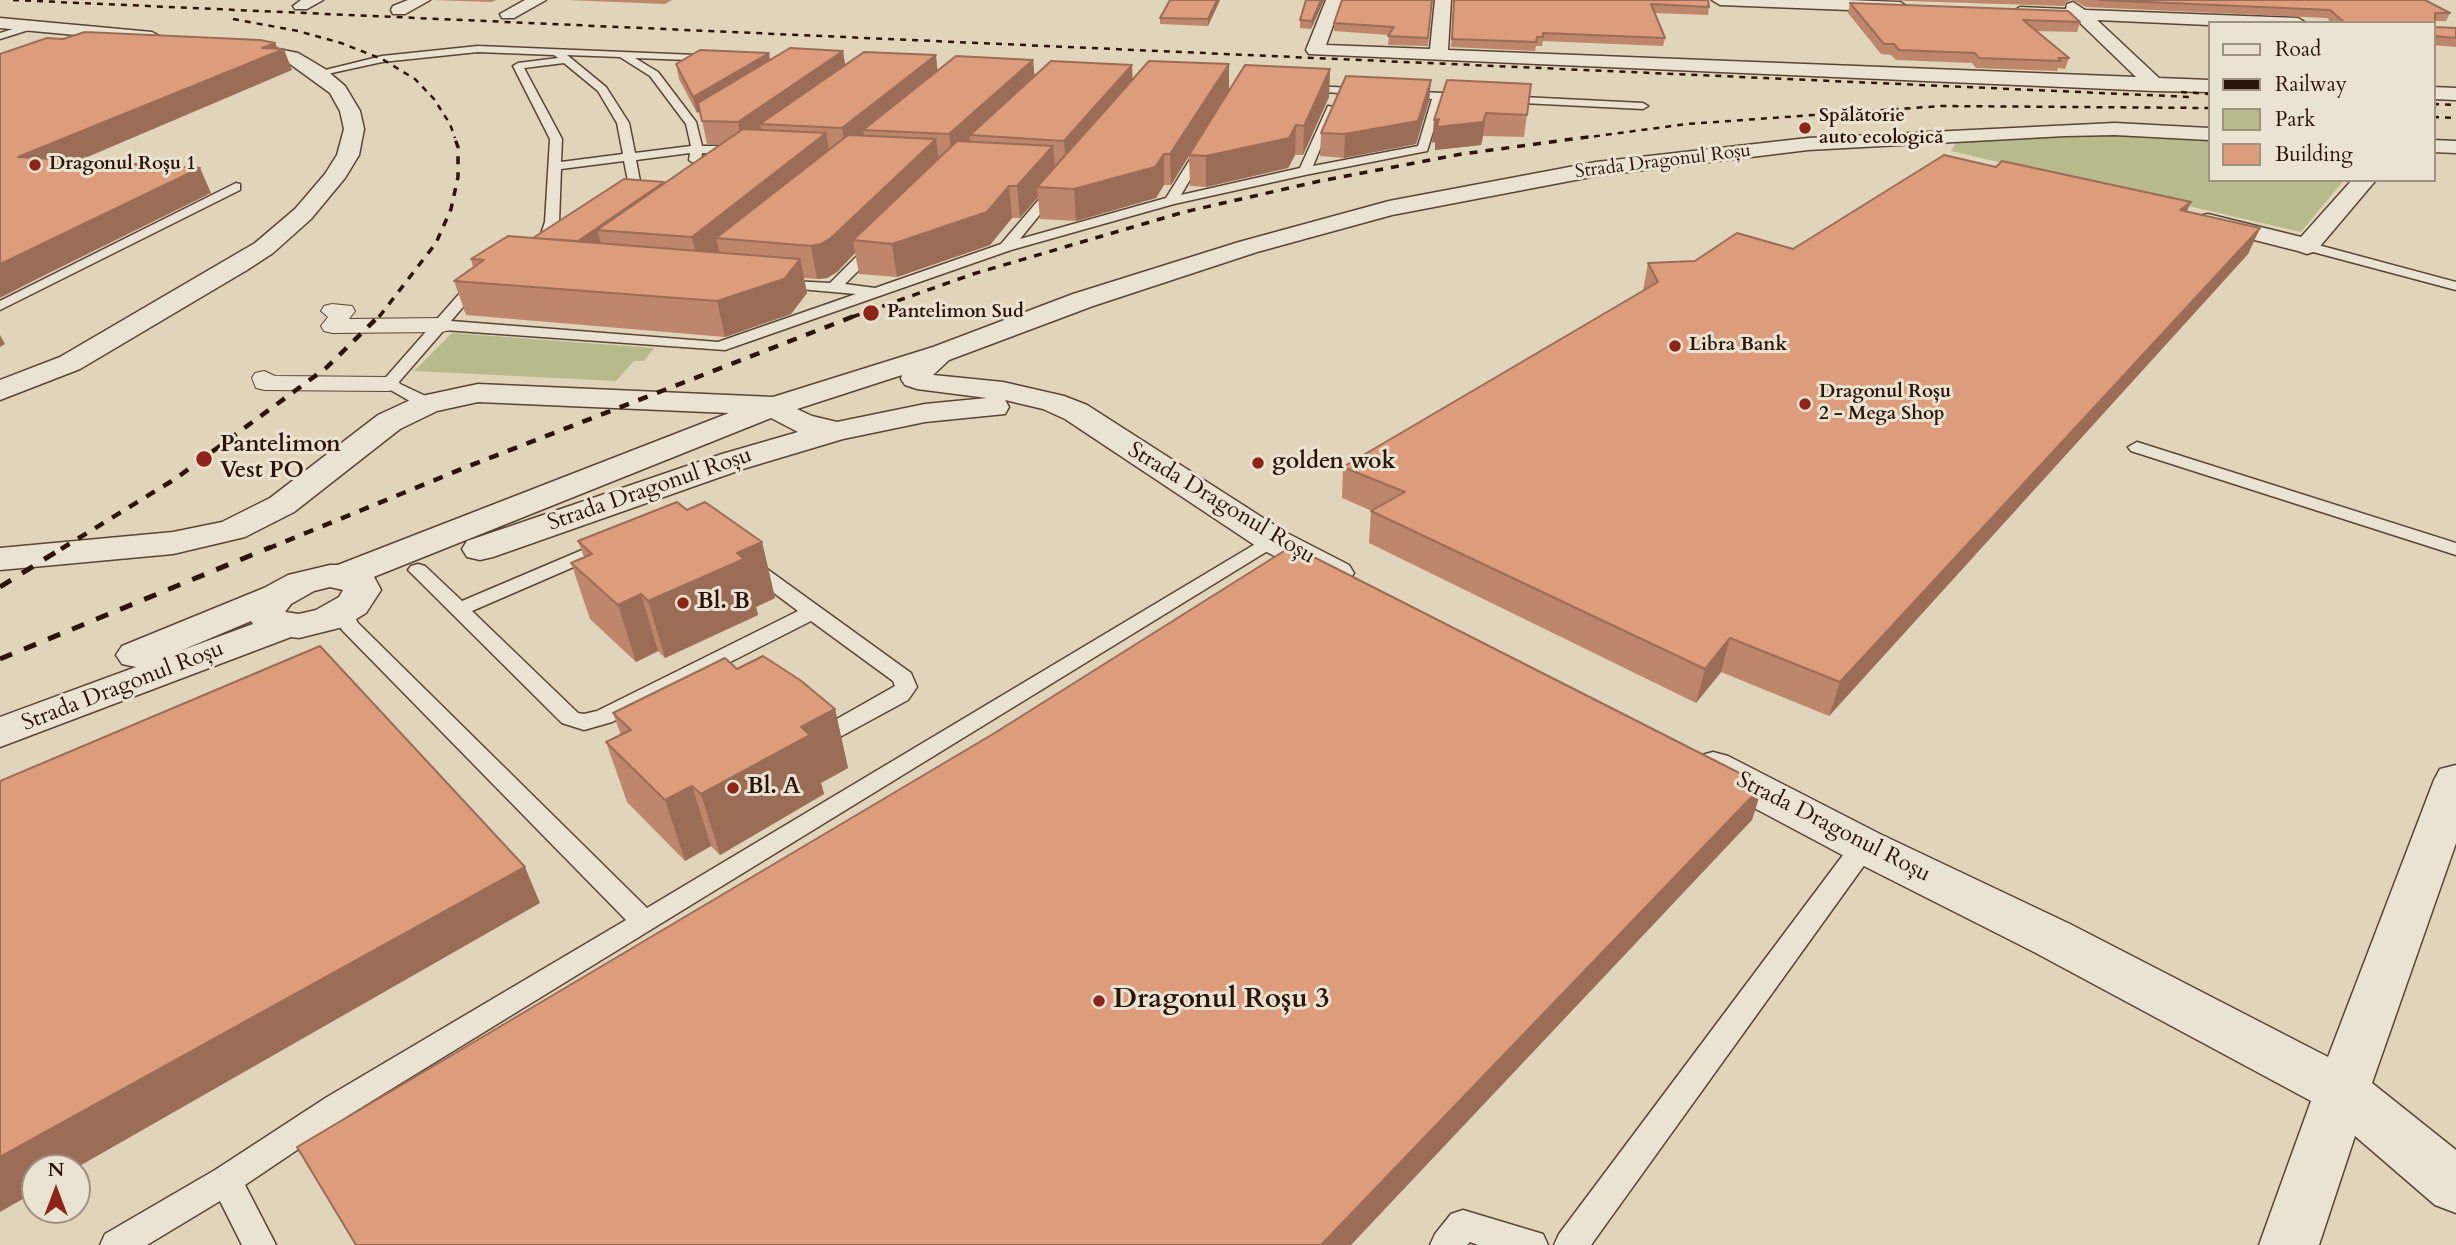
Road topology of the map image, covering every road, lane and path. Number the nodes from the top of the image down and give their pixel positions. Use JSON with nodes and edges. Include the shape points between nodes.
{"nodes":[{"id":1,"x":422,"y":0,"type":"edge"},
{"id":2,"x":538,"y":0,"type":"edge"},
{"id":3,"x":1334,"y":0,"type":"edge"},
{"id":4,"x":1443,"y":0,"type":"edge"},
{"id":5,"x":1720,"y":0,"type":"edge"},
{"id":6,"x":2065,"y":0,"type":"edge"},
{"id":7,"x":1915,"y":8,"type":"edge"},
{"id":8,"x":399,"y":10,"type":"dead end"},
{"id":9,"x":1998,"y":11,"type":"edge"},
{"id":10,"x":508,"y":14,"type":"dead end"},
{"id":11,"x":2081,"y":14,"type":"junction"},
{"id":12,"x":2250,"y":21,"type":"edge"},
{"id":13,"x":0,"y":23,"type":"edge"},
{"id":14,"x":33,"y":26,"type":"junction"},
{"id":15,"x":0,"y":36,"type":"edge"},
{"id":16,"x":179,"y":39,"type":"edge"},
{"id":17,"x":219,"y":43,"type":"edge"},
{"id":18,"x":554,"y":50,"type":"junction"},
{"id":19,"x":622,"y":54,"type":"junction"},
{"id":20,"x":1440,"y":56,"type":"junction"},
{"id":21,"x":728,"y":58,"type":"edge"},
{"id":22,"x":566,"y":60,"type":"junction"},
{"id":23,"x":318,"y":73,"type":"junction"},
{"id":24,"x":2155,"y":85,"type":"junction"},
{"id":25,"x":2208,"y":86,"type":"edge"},
{"id":26,"x":1290,"y":88,"type":"edge"},
{"id":27,"x":1340,"y":90,"type":"junction"},
{"id":28,"x":1377,"y":92,"type":"edge"},
{"id":29,"x":1390,"y":93,"type":"edge"},
{"id":30,"x":2435,"y":93,"type":"edge"},
{"id":31,"x":2456,"y":94,"type":"edge"},
{"id":32,"x":1439,"y":95,"type":"junction"},
{"id":33,"x":1643,"y":106,"type":"dead end"},
{"id":34,"x":703,"y":117,"type":"edge"},
{"id":35,"x":692,"y":124,"type":"junction"},
{"id":36,"x":1213,"y":131,"type":"edge"},
{"id":37,"x":2208,"y":134,"type":"edge"},
{"id":38,"x":1863,"y":140,"type":"junction"},
{"id":39,"x":2435,"y":146,"type":"edge"},
{"id":40,"x":2456,"y":147,"type":"edge"},
{"id":41,"x":697,"y":149,"type":"junction"},
{"id":42,"x":629,"y":156,"type":"junction"},
{"id":43,"x":1950,"y":157,"type":"edge"},
{"id":44,"x":554,"y":166,"type":"junction"},
{"id":45,"x":726,"y":166,"type":"edge"},
{"id":46,"x":1306,"y":171,"type":"junction"},
{"id":47,"x":694,"y":176,"type":"edge"},
{"id":48,"x":1062,"y":180,"type":"edge"},
{"id":49,"x":634,"y":181,"type":"edge"},
{"id":50,"x":2363,"y":182,"type":"edge"},
{"id":51,"x":236,"y":187,"type":"dead end"},
{"id":52,"x":1171,"y":201,"type":"junction"},
{"id":53,"x":2188,"y":216,"type":"edge"},
{"id":54,"x":890,"y":230,"type":"edge"},
{"id":55,"x":2307,"y":246,"type":"junction"},
{"id":56,"x":1006,"y":247,"type":"junction"},
{"id":57,"x":524,"y":255,"type":"edge"},
{"id":58,"x":491,"y":267,"type":"edge"},
{"id":59,"x":756,"y":281,"type":"edge"},
{"id":60,"x":2456,"y":286,"type":"edge"},
{"id":61,"x":833,"y":288,"type":"junction"},
{"id":62,"x":880,"y":292,"type":"junction"},
{"id":63,"x":1,"y":306,"type":"edge"},
{"id":64,"x":332,"y":311,"type":"dead end"},
{"id":65,"x":442,"y":325,"type":"junction"},
{"id":66,"x":943,"y":353,"type":"junction"},
{"id":67,"x":264,"y":378,"type":"dead end"},
{"id":68,"x":388,"y":384,"type":"junction"},
{"id":69,"x":0,"y":391,"type":"edge"},
{"id":70,"x":428,"y":404,"type":"junction"},
{"id":71,"x":775,"y":405,"type":"junction"},
{"id":72,"x":837,"y":431,"type":"junction"},
{"id":73,"x":1108,"y":435,"type":"junction"},
{"id":74,"x":2137,"y":447,"type":"dead end"},
{"id":75,"x":627,"y":537,"type":"edge"},
{"id":76,"x":1272,"y":540,"type":"junction"},
{"id":77,"x":2456,"y":549,"type":"edge"},
{"id":78,"x":729,"y":550,"type":"edge"},
{"id":79,"x":0,"y":559,"type":"edge"},
{"id":80,"x":418,"y":570,"type":"junction"},
{"id":81,"x":1371,"y":591,"type":"edge"},
{"id":82,"x":349,"y":593,"type":"junction"},
{"id":83,"x":460,"y":609,"type":"junction"},
{"id":84,"x":281,"y":611,"type":"junction"},
{"id":85,"x":812,"y":612,"type":"junction"},
{"id":86,"x":721,"y":657,"type":"junction"},
{"id":87,"x":743,"y":674,"type":"edge"},
{"id":88,"x":0,"y":712,"type":"edge"},
{"id":89,"x":795,"y":714,"type":"edge"},
{"id":90,"x":0,"y":733,"type":"edge"},
{"id":91,"x":1679,"y":750,"type":"edge"},
{"id":92,"x":2456,"y":780,"type":"edge"},
{"id":93,"x":1864,"y":846,"type":"junction"},
{"id":94,"x":645,"y":922,"type":"junction"},
{"id":95,"x":2342,"y":1091,"type":"junction"},
{"id":96,"x":226,"y":1180,"type":"junction"},
{"id":97,"x":2456,"y":1186,"type":"edge"},
{"id":98,"x":117,"y":1245,"type":"edge"},
{"id":99,"x":259,"y":1245,"type":"edge"},
{"id":100,"x":1447,"y":1245,"type":"edge"},
{"id":101,"x":1531,"y":1245,"type":"edge"},
{"id":102,"x":1571,"y":1245,"type":"edge"},
{"id":103,"x":2289,"y":1245,"type":"edge"}],
"edges":[{"from":1,"to":8,"type":"street"},
{"from":2,"to":10,"type":"street"},
{"from":3,"to":20,"type":"street","via":[[1315,50]]},
{"from":4,"to":20,"type":"street"},
{"from":5,"to":7,"type":"street"},
{"from":6,"to":11,"type":"street"},
{"from":9,"to":11,"type":"street"},
{"from":11,"to":12,"type":"street"},
{"from":11,"to":24,"type":"street"},
{"from":13,"to":14,"type":"street"},
{"from":14,"to":15,"type":"lane"},
{"from":14,"to":16,"type":"street"},
{"from":17,"to":23,"type":"street","via":[[292,57]]},
{"from":18,"to":19,"type":"lane"},
{"from":18,"to":22,"type":"lane"},
{"from":18,"to":23,"type":"lane","via":[[449,50]]},
{"from":19,"to":21,"type":"lane"},
{"from":19,"to":22,"type":"lane"},
{"from":19,"to":35,"type":"lane","via":[[654,74]]},
{"from":20,"to":24,"type":"street"},
{"from":22,"to":42,"type":"lane","via":[[602,89],[623,123]]},
{"from":22,"to":44,"type":"lane","via":[[518,65],[556,139]]},
{"from":23,"to":69,"type":"street","via":[[344,100],[353,136],[334,178],[303,214],[264,248],[195,293],[70,363]]},
{"from":24,"to":25,"type":"street"},
{"from":26,"to":27,"type":"lane"},
{"from":27,"to":28,"type":"lane"},
{"from":27,"to":46,"type":"lane"},
{"from":29,"to":32,"type":"lane"},
{"from":30,"to":31,"type":"street"},
{"from":32,"to":33,"type":"lane"},
{"from":32,"to":46,"type":"lane","via":[[1423,149]]},
{"from":34,"to":35,"type":"lane"},
{"from":35,"to":41,"type":"lane"},
{"from":36,"to":52,"type":"lane"},
{"from":37,"to":38,"type":"street","name":"Strada Dragonul Roșu","via":[[2115,129]]},
{"from":38,"to":43,"type":"street","name":"Strada Dragonul Roșu"},
{"from":38,"to":66,"type":"street","name":"Strada Dragonul Roșu","via":[[1596,169],[1389,208],[1076,302]]},
{"from":39,"to":40,"type":"street"},
{"from":41,"to":42,"type":"lane"},
{"from":41,"to":45,"type":"lane","via":[[748,150]]},
{"from":41,"to":47,"type":"lane"},
{"from":42,"to":44,"type":"lane"},
{"from":42,"to":49,"type":"lane"},
{"from":44,"to":57,"type":"lane","via":[[552,222],[545,242]]},
{"from":46,"to":52,"type":"lane"},
{"from":48,"to":56,"type":"lane"},
{"from":50,"to":55,"type":"street"},
{"from":51,"to":63,"type":"lane"},
{"from":52,"to":56,"type":"lane"},
{"from":53,"to":55,"type":"street"},
{"from":54,"to":61,"type":"lane"},
{"from":55,"to":60,"type":"lane"},
{"from":56,"to":62,"type":"lane"},
{"from":58,"to":65,"type":"lane"},
{"from":59,"to":61,"type":"lane"},
{"from":61,"to":62,"type":"lane"},
{"from":62,"to":65,"type":"lane","via":[[719,347]]},
{"from":64,"to":65,"type":"street","via":[[344,311],[332,326]]},
{"from":65,"to":68,"type":"lane"},
{"from":66,"to":71,"type":"street","name":"Strada Dragonul Roșu"},
{"from":66,"to":73,"type":"street","name":"Strada Dragonul Roșu","via":[[918,372],[916,379],[1053,402]]},
{"from":67,"to":68,"type":"street","via":[[265,383]]},
{"from":68,"to":70,"type":"lane"},
{"from":70,"to":71,"type":"street","via":[[502,393]]},
{"from":70,"to":79,"type":"street","via":[[389,422],[282,505],[233,530],[173,543]]},
{"from":71,"to":72,"type":"street","via":[[803,424]]},
{"from":71,"to":82,"type":"street","name":"Strada Dragonul Roșu"},
{"from":72,"to":73,"type":"street","name":"Strada Dragonul Roșu","via":[[886,419],[979,407],[1039,414]]},
{"from":72,"to":80,"type":"street","name":"Strada Dragonul Roșu","via":[[734,461]]},
{"from":73,"to":76,"type":"street","name":"Strada Dragonul Roșu"},
{"from":74,"to":77,"type":"lane"},
{"from":75,"to":83,"type":"lane"},
{"from":76,"to":81,"type":"street","name":"Strada Dragonul Roșu"},
{"from":76,"to":94,"type":"lane"},
{"from":78,"to":85,"type":"lane"},
{"from":80,"to":82,"type":"street","name":"Strada Dragonul Roșu"},
{"from":80,"to":83,"type":"lane"},
{"from":82,"to":84,"type":"street","via":[[314,623]]},
{"from":82,"to":94,"type":"lane","via":[[349,626]]},
{"from":83,"to":86,"type":"lane","via":[[570,718],[584,722],[604,717]]},
{"from":84,"to":88,"type":"street","name":"Strada Dragonul Roșu"},
{"from":84,"to":90,"type":"street","name":"Strada Dragonul Roșu"},
{"from":85,"to":86,"type":"lane"},
{"from":85,"to":89,"type":"lane","via":[[903,678],[906,687],[900,695],[830,733],[817,730]]},
{"from":86,"to":87,"type":"lane"},
{"from":91,"to":93,"type":"street","name":"Strada Dragonul Roșu"},
{"from":92,"to":95,"type":"street"},
{"from":93,"to":95,"type":"street","name":"Strada Dragonul Roșu","via":[[2063,944]]},
{"from":93,"to":102,"type":"lane"},
{"from":94,"to":96,"type":"lane","via":[[338,1105]]},
{"from":95,"to":97,"type":"street","name":"Strada Dragonul Roșu"},
{"from":95,"to":103,"type":"street"},
{"from":96,"to":98,"type":"lane"},
{"from":96,"to":99,"type":"lane"},
{"from":100,"to":101,"type":"lane","via":[[1464,1225]]}]}
